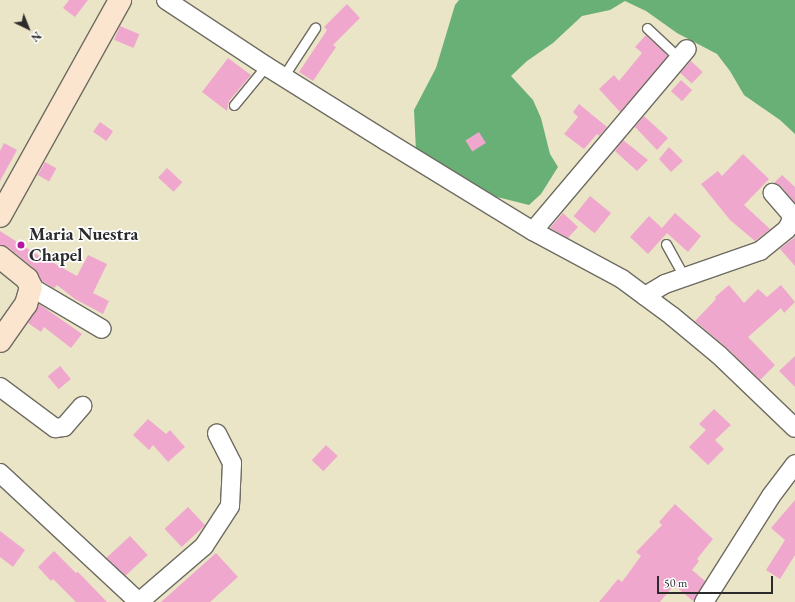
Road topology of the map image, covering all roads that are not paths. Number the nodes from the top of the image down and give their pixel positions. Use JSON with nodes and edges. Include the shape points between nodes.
{"nodes":[{"id":1,"x":120,"y":0,"type":"edge"},
{"id":2,"x":171,"y":1,"type":"edge"},
{"id":3,"x":315,"y":28,"type":"dead end"},
{"id":4,"x":647,"y":28,"type":"dead end"},
{"id":5,"x":683,"y":53,"type":"joint"},
{"id":6,"x":266,"y":66,"type":"junction"},
{"id":7,"x":283,"y":77,"type":"junction"},
{"id":8,"x":234,"y":105,"type":"dead end"},
{"id":9,"x":773,"y":194,"type":"dead end"},
{"id":10,"x":0,"y":216,"type":"edge"},
{"id":11,"x":533,"y":231,"type":"junction"},
{"id":12,"x":666,"y":244,"type":"dead end"},
{"id":13,"x":0,"y":257,"type":"edge"},
{"id":14,"x":685,"y":278,"type":"junction"},
{"id":15,"x":31,"y":287,"type":"junction"},
{"id":16,"x":645,"y":296,"type":"junction"},
{"id":17,"x":102,"y":329,"type":"dead end"},
{"id":18,"x":0,"y":341,"type":"edge"},
{"id":19,"x":0,"y":386,"type":"edge"},
{"id":20,"x":82,"y":406,"type":"dead end"},
{"id":21,"x":795,"y":428,"type":"edge"},
{"id":22,"x":216,"y":434,"type":"dead end"},
{"id":23,"x":795,"y":464,"type":"edge"},
{"id":24,"x":0,"y":472,"type":"edge"},
{"id":25,"x":139,"y":602,"type":"edge"},
{"id":26,"x":704,"y":602,"type":"edge"}],
"edges":[{"from":1,"to":10,"type":"street"},
{"from":2,"to":6,"type":"street"},
{"from":3,"to":7,"type":"lane"},
{"from":4,"to":5,"type":"lane"},
{"from":5,"to":11,"type":"street"},
{"from":6,"to":7,"type":"street"},
{"from":6,"to":8,"type":"lane"},
{"from":7,"to":11,"type":"street"},
{"from":9,"to":14,"type":"street","via":[[791,214],[787,229],[760,251]]},
{"from":11,"to":16,"type":"street","via":[[622,279]]},
{"from":12,"to":14,"type":"lane"},
{"from":13,"to":15,"type":"street","via":[[27,279]]},
{"from":14,"to":16,"type":"street","via":[[655,288]]},
{"from":15,"to":17,"type":"street"},
{"from":15,"to":18,"type":"street","via":[[26,304]]},
{"from":16,"to":21,"type":"street","via":[[719,356]]},
{"from":19,"to":20,"type":"street","via":[[56,428],[64,427]]},
{"from":22,"to":25,"type":"street","via":[[232,463],[230,506],[204,546]]},
{"from":23,"to":26,"type":"street","via":[[771,496]]},
{"from":24,"to":25,"type":"street"}]}
